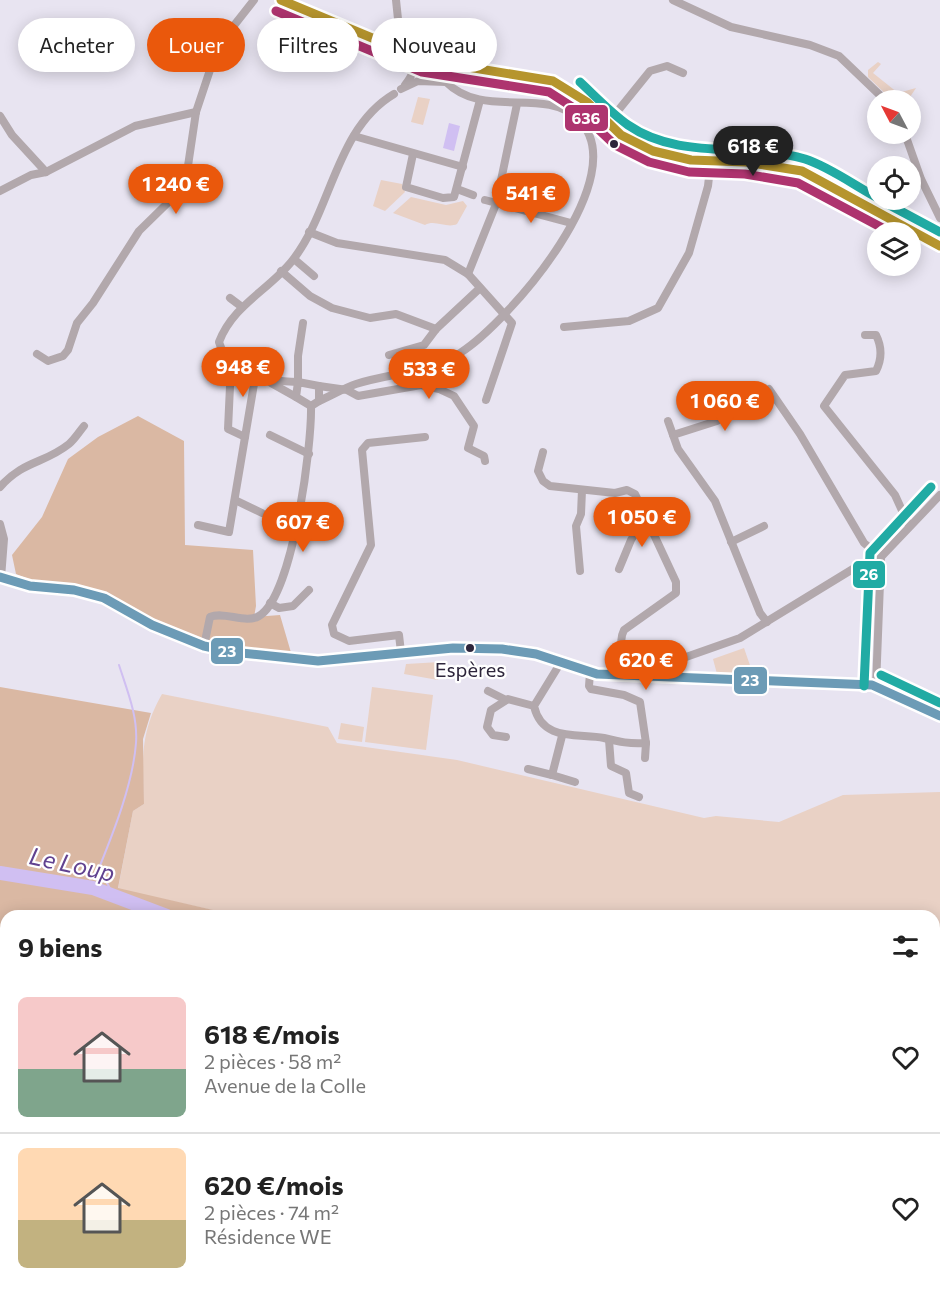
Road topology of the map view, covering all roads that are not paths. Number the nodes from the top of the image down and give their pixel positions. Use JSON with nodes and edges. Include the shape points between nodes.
{"nodes":[{"id":1,"x":254,"y":0,"type":"edge"},
{"id":2,"x":281,"y":0,"type":"edge"},
{"id":3,"x":292,"y":0,"type":"edge"},
{"id":4,"x":396,"y":0,"type":"edge"},
{"id":5,"x":673,"y":0,"type":"edge"},
{"id":6,"x":318,"y":14,"type":"junction"},
{"id":7,"x":398,"y":18,"type":"edge"},
{"id":8,"x":371,"y":38,"type":"edge"},
{"id":9,"x":497,"y":71,"type":"edge"},
{"id":10,"x":413,"y":72,"type":"edge"},
{"id":11,"x":439,"y":72,"type":"edge"},
{"id":12,"x":682,"y":73,"type":"dead end"},
{"id":13,"x":534,"y":76,"type":"junction"},
{"id":14,"x":450,"y":77,"type":"junction"},
{"id":15,"x":875,"y":90,"type":"edge"},
{"id":16,"x":394,"y":94,"type":"dead end"},
{"id":17,"x":480,"y":100,"type":"junction"},
{"id":18,"x":517,"y":104,"type":"junction"},
{"id":19,"x":196,"y":112,"type":"junction"},
{"id":20,"x":0,"y":116,"type":"edge"},
{"id":21,"x":608,"y":123,"type":"junction"},
{"id":22,"x":354,"y":136,"type":"junction"},
{"id":23,"x":909,"y":144,"type":"edge"},
{"id":24,"x":413,"y":154,"type":"junction"},
{"id":25,"x":691,"y":160,"type":"junction"},
{"id":26,"x":463,"y":167,"type":"junction"},
{"id":27,"x":46,"y":172,"type":"junction"},
{"id":28,"x":457,"y":189,"type":"junction"},
{"id":29,"x":0,"y":191,"type":"edge"},
{"id":30,"x":473,"y":195,"type":"dead end"},
{"id":31,"x":485,"y":200,"type":"dead end"},
{"id":32,"x":496,"y":204,"type":"junction"},
{"id":33,"x":940,"y":218,"type":"edge"},
{"id":34,"x":572,"y":223,"type":"junction"},
{"id":35,"x":309,"y":232,"type":"junction"},
{"id":36,"x":940,"y":246,"type":"edge"},
{"id":37,"x":294,"y":259,"type":"junction"},
{"id":38,"x":280,"y":271,"type":"junction"},
{"id":39,"x":468,"y":274,"type":"junction"},
{"id":40,"x":314,"y":276,"type":"dead end"},
{"id":41,"x":480,"y":288,"type":"junction"},
{"id":42,"x":230,"y":298,"type":"dead end"},
{"id":43,"x":242,"y":307,"type":"junction"},
{"id":44,"x":506,"y":315,"type":"junction"},
{"id":45,"x":303,"y":323,"type":"dead end"},
{"id":46,"x":564,"y":327,"type":"dead end"},
{"id":47,"x":436,"y":329,"type":"junction"},
{"id":48,"x":865,"y":335,"type":"dead end"},
{"id":49,"x":37,"y":354,"type":"dead end"},
{"id":50,"x":389,"y":355,"type":"dead end"},
{"id":51,"x":231,"y":365,"type":"junction"},
{"id":52,"x":255,"y":378,"type":"junction"},
{"id":53,"x":268,"y":381,"type":"junction"},
{"id":54,"x":298,"y":382,"type":"junction"},
{"id":55,"x":319,"y":386,"type":"junction"},
{"id":56,"x":770,"y":389,"type":"dead end"},
{"id":57,"x":347,"y":390,"type":"junction"},
{"id":58,"x":704,"y":393,"type":"dead end"},
{"id":59,"x":296,"y":397,"type":"junction"},
{"id":60,"x":486,"y":400,"type":"dead end"},
{"id":61,"x":315,"y":403,"type":"junction"},
{"id":62,"x":668,"y":421,"type":"dead end"},
{"id":63,"x":84,"y":426,"type":"dead end"},
{"id":64,"x":270,"y":435,"type":"dead end"},
{"id":65,"x":673,"y":435,"type":"junction"},
{"id":66,"x":245,"y":437,"type":"junction"},
{"id":67,"x":425,"y":438,"type":"dead end"},
{"id":68,"x":543,"y":452,"type":"dead end"},
{"id":69,"x":309,"y":454,"type":"junction"},
{"id":70,"x":485,"y":461,"type":"dead end"},
{"id":71,"x":0,"y":487,"type":"edge"},
{"id":72,"x":582,"y":490,"type":"junction"},
{"id":73,"x":940,"y":495,"type":"edge"},
{"id":74,"x":235,"y":500,"type":"junction"},
{"id":75,"x":262,"y":513,"type":"dead end"},
{"id":76,"x":645,"y":517,"type":"junction"},
{"id":77,"x":0,"y":524,"type":"edge"},
{"id":78,"x":198,"y":525,"type":"dead end"},
{"id":79,"x":909,"y":525,"type":"junction"},
{"id":80,"x":765,"y":526,"type":"dead end"},
{"id":81,"x":731,"y":542,"type":"junction"},
{"id":82,"x":881,"y":557,"type":"junction"},
{"id":83,"x":619,"y":569,"type":"dead end"},
{"id":84,"x":580,"y":571,"type":"dead end"},
{"id":85,"x":0,"y":577,"type":"edge"},
{"id":86,"x":309,"y":590,"type":"dead end"},
{"id":87,"x":270,"y":603,"type":"junction"},
{"id":88,"x":767,"y":622,"type":"junction"},
{"id":89,"x":204,"y":646,"type":"junction"},
{"id":90,"x":401,"y":652,"type":"junction"},
{"id":91,"x":561,"y":662,"type":"junction"},
{"id":92,"x":590,"y":673,"type":"junction"},
{"id":93,"x":637,"y":676,"type":"junction"},
{"id":94,"x":668,"y":678,"type":"junction"},
{"id":95,"x":876,"y":686,"type":"junction"},
{"id":96,"x":488,"y":691,"type":"dead end"},
{"id":97,"x":506,"y":700,"type":"junction"},
{"id":98,"x":534,"y":706,"type":"junction"},
{"id":99,"x":940,"y":716,"type":"edge"},
{"id":100,"x":506,"y":736,"type":"dead end"},
{"id":101,"x":562,"y":736,"type":"junction"},
{"id":102,"x":609,"y":740,"type":"junction"},
{"id":103,"x":646,"y":743,"type":"junction"},
{"id":104,"x":645,"y":758,"type":"dead end"},
{"id":105,"x":528,"y":769,"type":"dead end"},
{"id":106,"x":552,"y":775,"type":"junction"},
{"id":107,"x":575,"y":782,"type":"dead end"},
{"id":108,"x":639,"y":797,"type":"dead end"}],
"edges":[{"from":1,"to":19,"type":"street","via":[[220,49]]},
{"from":2,"to":6,"type":"main road"},
{"from":3,"to":6,"type":"main road"},
{"from":4,"to":7,"type":"street"},
{"from":5,"to":15,"type":"street","via":[[731,27],[810,45],[839,56]]},
{"from":6,"to":8,"type":"main road"},
{"from":9,"to":13,"type":"main road"},
{"from":10,"to":14,"type":"street","via":[[401,89],[418,81]]},
{"from":11,"to":14,"type":"main road"},
{"from":12,"to":21,"type":"street","via":[[667,66],[650,71]]},
{"from":13,"to":14,"type":"main road"},
{"from":13,"to":21,"type":"main road","via":[[572,91]]},
{"from":14,"to":17,"type":"street","via":[[455,91]]},
{"from":16,"to":22,"type":"street"},
{"from":17,"to":18,"type":"street"},
{"from":17,"to":26,"type":"street"},
{"from":18,"to":32,"type":"street"},
{"from":18,"to":34,"type":"street","via":[[535,103],[563,110],[578,119],[590,134],[595,153],[590,179]]},
{"from":19,"to":27,"type":"street","via":[[135,126]]},
{"from":19,"to":49,"type":"street","via":[[185,186],[139,231],[77,322],[63,356],[48,361]]},
{"from":20,"to":27,"type":"street"},
{"from":21,"to":25,"type":"main road","via":[[631,141],[653,151]]},
{"from":22,"to":24,"type":"street"},
{"from":22,"to":35,"type":"street"},
{"from":23,"to":33,"type":"street"},
{"from":24,"to":26,"type":"street"},
{"from":24,"to":28,"type":"street","via":[[408,188],[447,199],[454,197]]},
{"from":25,"to":36,"type":"main road","via":[[746,162],[802,171]]},
{"from":25,"to":46,"type":"street","via":[[692,169],[709,177],[708,186],[689,253],[658,308],[629,321]]},
{"from":26,"to":28,"type":"street"},
{"from":27,"to":29,"type":"street"},
{"from":28,"to":30,"type":"street"},
{"from":31,"to":32,"type":"street"},
{"from":32,"to":34,"type":"street"},
{"from":32,"to":39,"type":"street"},
{"from":34,"to":44,"type":"street","via":[[556,253]]},
{"from":35,"to":37,"type":"street"},
{"from":35,"to":39,"type":"street","via":[[337,243],[445,260]]},
{"from":37,"to":38,"type":"street"},
{"from":37,"to":40,"type":"street"},
{"from":38,"to":43,"type":"street"},
{"from":38,"to":47,"type":"street","via":[[332,308],[370,318],[396,314]]},
{"from":39,"to":41,"type":"street"},
{"from":41,"to":44,"type":"street"},
{"from":41,"to":47,"type":"street"},
{"from":42,"to":43,"type":"street"},
{"from":43,"to":51,"type":"street","via":[[224,328],[219,342]]},
{"from":44,"to":57,"type":"street","via":[[458,354]]},
{"from":44,"to":60,"type":"street","via":[[512,327]]},
{"from":45,"to":54,"type":"street"},
{"from":47,"to":50,"type":"street","via":[[424,345]]},
{"from":48,"to":79,"type":"street","via":[[876,335],[880,343],[876,371],[845,375],[824,406],[895,495]]},
{"from":51,"to":52,"type":"street"},
{"from":51,"to":66,"type":"street","via":[[228,429]]},
{"from":52,"to":53,"type":"street"},
{"from":52,"to":66,"type":"street"},
{"from":53,"to":54,"type":"street"},
{"from":53,"to":59,"type":"street"},
{"from":54,"to":55,"type":"street"},
{"from":54,"to":59,"type":"street"},
{"from":55,"to":57,"type":"street"},
{"from":55,"to":61,"type":"street"},
{"from":56,"to":82,"type":"street","via":[[864,543]]},
{"from":57,"to":61,"type":"street"},
{"from":57,"to":70,"type":"street","via":[[358,396],[421,385],[454,396],[474,426],[468,448],[484,456]]},
{"from":58,"to":65,"type":"street","via":[[717,421]]},
{"from":59,"to":61,"type":"street"},
{"from":61,"to":69,"type":"street"},
{"from":62,"to":65,"type":"street"},
{"from":63,"to":71,"type":"street","via":[[70,443],[22,466]]},
{"from":64,"to":69,"type":"street"},
{"from":65,"to":81,"type":"street","via":[[678,449],[715,501]]},
{"from":66,"to":74,"type":"street"},
{"from":67,"to":90,"type":"street","via":[[368,444],[362,450],[371,545],[332,625],[334,634],[349,641],[399,635]]},
{"from":68,"to":72,"type":"street","via":[[538,471],[543,481],[550,486]]},
{"from":69,"to":87,"type":"street","via":[[296,533]]},
{"from":72,"to":76,"type":"street","via":[[627,490],[636,494]]},
{"from":72,"to":84,"type":"street","via":[[576,526]]},
{"from":73,"to":79,"type":"street"},
{"from":74,"to":75,"type":"street"},
{"from":74,"to":78,"type":"street","via":[[229,532]]},
{"from":76,"to":83,"type":"street"},
{"from":76,"to":93,"type":"street","via":[[676,582],[676,593],[624,630],[621,648]]},
{"from":77,"to":85,"type":"street","via":[[4,538]]},
{"from":79,"to":82,"type":"street"},
{"from":80,"to":81,"type":"street"},
{"from":81,"to":88,"type":"street"},
{"from":82,"to":88,"type":"street","via":[[861,564]]},
{"from":82,"to":95,"type":"street"},
{"from":85,"to":89,"type":"street","via":[[104,598],[152,626]]},
{"from":86,"to":87,"type":"street","via":[[293,606],[279,608]]},
{"from":87,"to":89,"type":"street","via":[[257,618],[210,617]]},
{"from":88,"to":94,"type":"street","via":[[740,638],[669,663]]},
{"from":89,"to":90,"type":"street","via":[[318,661]]},
{"from":90,"to":91,"type":"street","via":[[501,649]]},
{"from":91,"to":92,"type":"street"},
{"from":91,"to":98,"type":"street"},
{"from":92,"to":93,"type":"street"},
{"from":92,"to":103,"type":"street","via":[[591,689],[624,694],[640,702]]},
{"from":93,"to":94,"type":"street"},
{"from":94,"to":95,"type":"street"},
{"from":95,"to":99,"type":"street"},
{"from":96,"to":97,"type":"street"},
{"from":97,"to":98,"type":"street"},
{"from":97,"to":100,"type":"street","via":[[491,710],[487,727],[493,735]]},
{"from":98,"to":101,"type":"street","via":[[536,716]]},
{"from":101,"to":102,"type":"street"},
{"from":101,"to":106,"type":"street"},
{"from":102,"to":103,"type":"street","via":[[624,745]]},
{"from":102,"to":108,"type":"street","via":[[611,765],[626,773],[629,793]]},
{"from":103,"to":104,"type":"street"},
{"from":105,"to":106,"type":"street"},
{"from":106,"to":107,"type":"street"}]}
